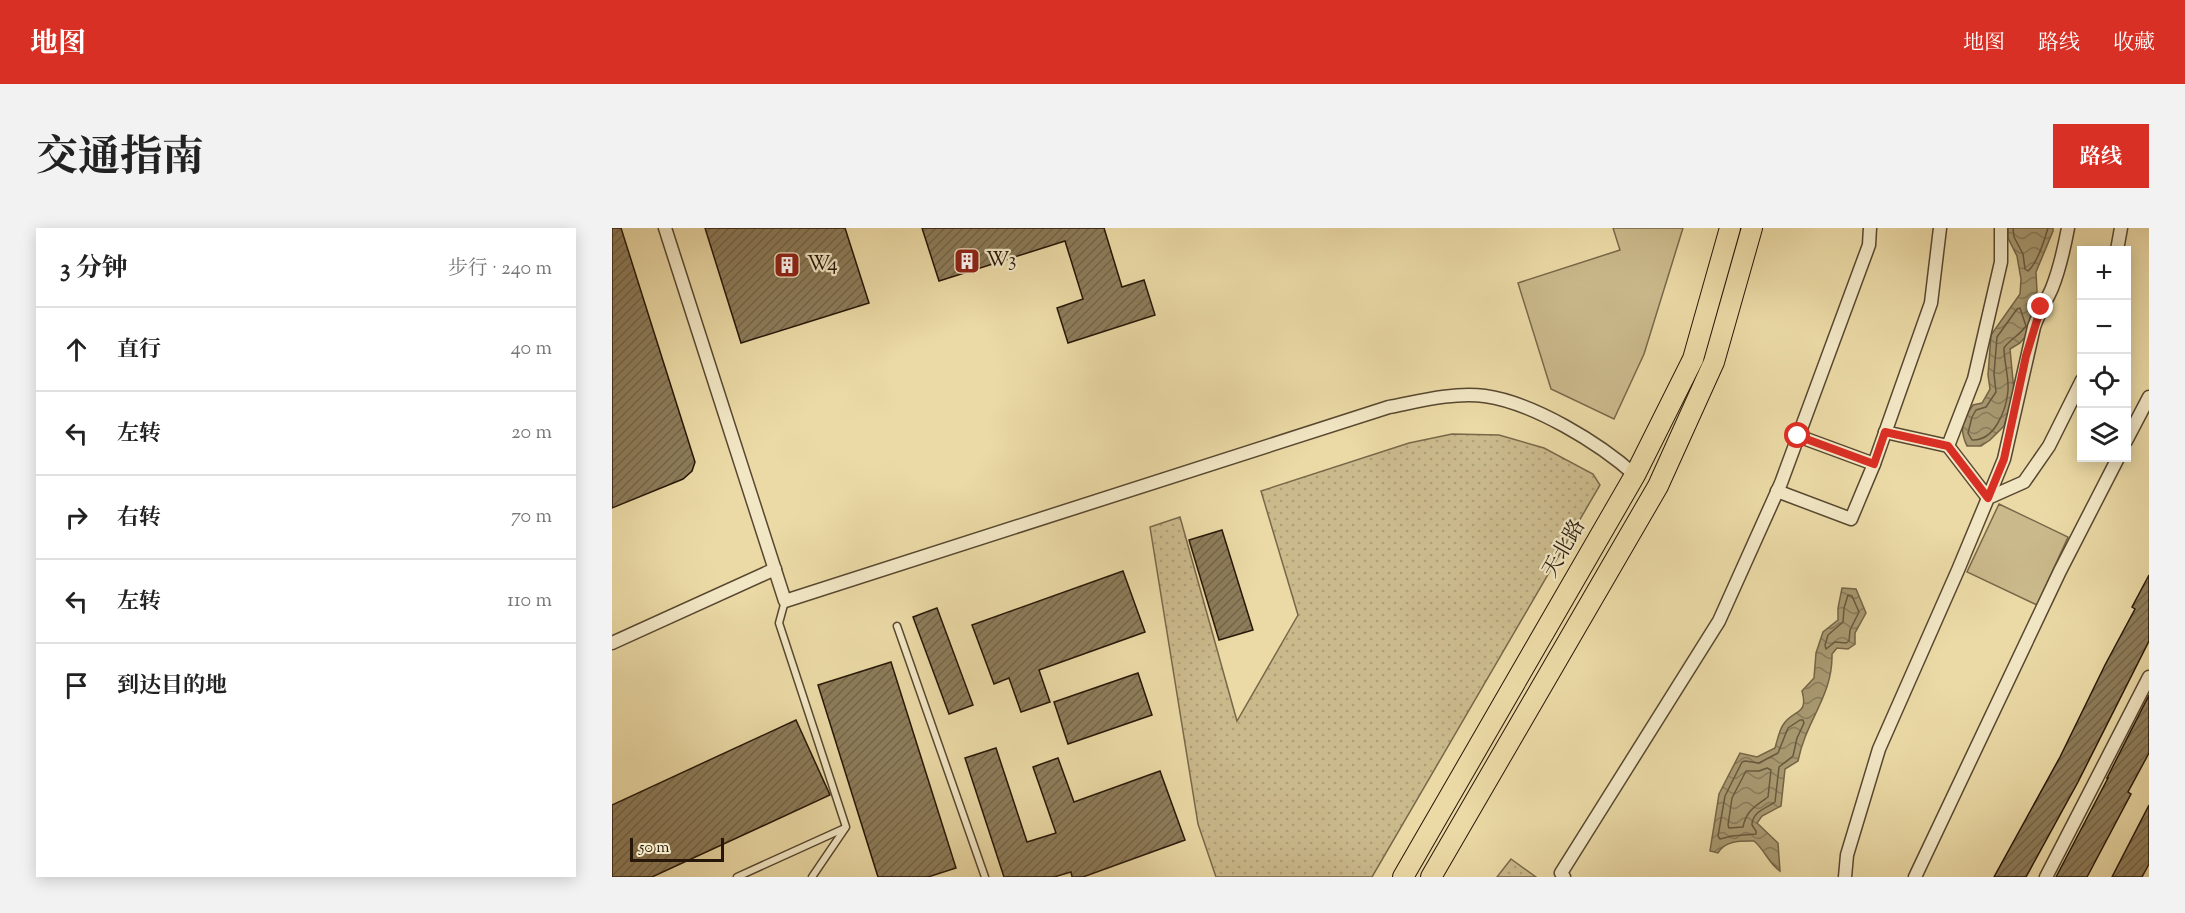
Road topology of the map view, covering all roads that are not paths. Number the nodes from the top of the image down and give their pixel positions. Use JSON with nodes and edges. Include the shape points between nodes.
{"nodes":[{"id":1,"x":665,"y":228,"type":"edge"},
{"id":2,"x":1730,"y":228,"type":"edge"},
{"id":3,"x":1752,"y":228,"type":"edge"},
{"id":4,"x":1870,"y":228,"type":"edge"},
{"id":5,"x":1940,"y":228,"type":"edge"},
{"id":6,"x":2001,"y":228,"type":"edge"},
{"id":7,"x":2068,"y":228,"type":"edge"},
{"id":8,"x":2121,"y":228,"type":"edge"},
{"id":9,"x":2118,"y":246,"type":"edge"},
{"id":10,"x":2077,"y":390,"type":"edge"},
{"id":11,"x":2149,"y":397,"type":"edge"},
{"id":12,"x":1885,"y":432,"type":"junction"},
{"id":13,"x":2131,"y":433,"type":"edge"},
{"id":14,"x":1798,"y":436,"type":"junction"},
{"id":15,"x":1948,"y":446,"type":"junction"},
{"id":16,"x":2116,"y":462,"type":"edge"},
{"id":17,"x":1874,"y":464,"type":"junction"},
{"id":18,"x":1635,"y":475,"type":"junction"},
{"id":19,"x":1777,"y":491,"type":"junction"},
{"id":20,"x":1988,"y":498,"type":"junction"},
{"id":21,"x":775,"y":569,"type":"junction"},
{"id":22,"x":785,"y":601,"type":"junction"},
{"id":23,"x":897,"y":626,"type":"dead end"},
{"id":24,"x":612,"y":643,"type":"edge"},
{"id":25,"x":2149,"y":679,"type":"edge"},
{"id":26,"x":846,"y":827,"type":"junction"},
{"id":27,"x":737,"y":877,"type":"edge"},
{"id":28,"x":812,"y":877,"type":"edge"},
{"id":29,"x":985,"y":877,"type":"edge"},
{"id":30,"x":1403,"y":877,"type":"edge"},
{"id":31,"x":1431,"y":877,"type":"edge"},
{"id":32,"x":1564,"y":877,"type":"edge"},
{"id":33,"x":1845,"y":877,"type":"edge"},
{"id":34,"x":1915,"y":877,"type":"edge"},
{"id":35,"x":2046,"y":877,"type":"edge"}],
"edges":[{"from":1,"to":21,"type":"street"},
{"from":2,"to":18,"type":"main road","name":"天北路","via":[[1693,359]]},
{"from":3,"to":31,"type":"main road","via":[[1714,362],[1658,486]]},
{"from":4,"to":14,"type":"street","via":[[1869,245]]},
{"from":5,"to":12,"type":"street","via":[[1930,303]]},
{"from":6,"to":15,"type":"street","via":[[2001,262],[1974,379]]},
{"from":7,"to":20,"type":"street","via":[[2063,257],[2034,327],[2004,459]]},
{"from":8,"to":9,"type":"street"},
{"from":10,"to":20,"type":"street","via":[[2049,446],[2024,482]]},
{"from":11,"to":13,"type":"street"},
{"from":12,"to":15,"type":"street"},
{"from":12,"to":17,"type":"street"},
{"from":14,"to":17,"type":"street"},
{"from":14,"to":19,"type":"street"},
{"from":15,"to":20,"type":"street"},
{"from":16,"to":34,"type":"street"},
{"from":17,"to":19,"type":"street","via":[[1851,519]]},
{"from":18,"to":22,"type":"street","via":[[1605,451],[1523,406],[1485,396],[1436,397],[1389,408]]},
{"from":18,"to":30,"type":"main road","name":"天北路"},
{"from":19,"to":32,"type":"street","via":[[1719,621],[1561,873]]},
{"from":20,"to":33,"type":"street","via":[[1879,749],[1847,855]]},
{"from":21,"to":22,"type":"street"},
{"from":21,"to":24,"type":"street"},
{"from":22,"to":26,"type":"lane","via":[[779,623]]},
{"from":23,"to":29,"type":"lane"},
{"from":25,"to":35,"type":"street"},
{"from":26,"to":27,"type":"lane"},
{"from":26,"to":28,"type":"lane"}]}
